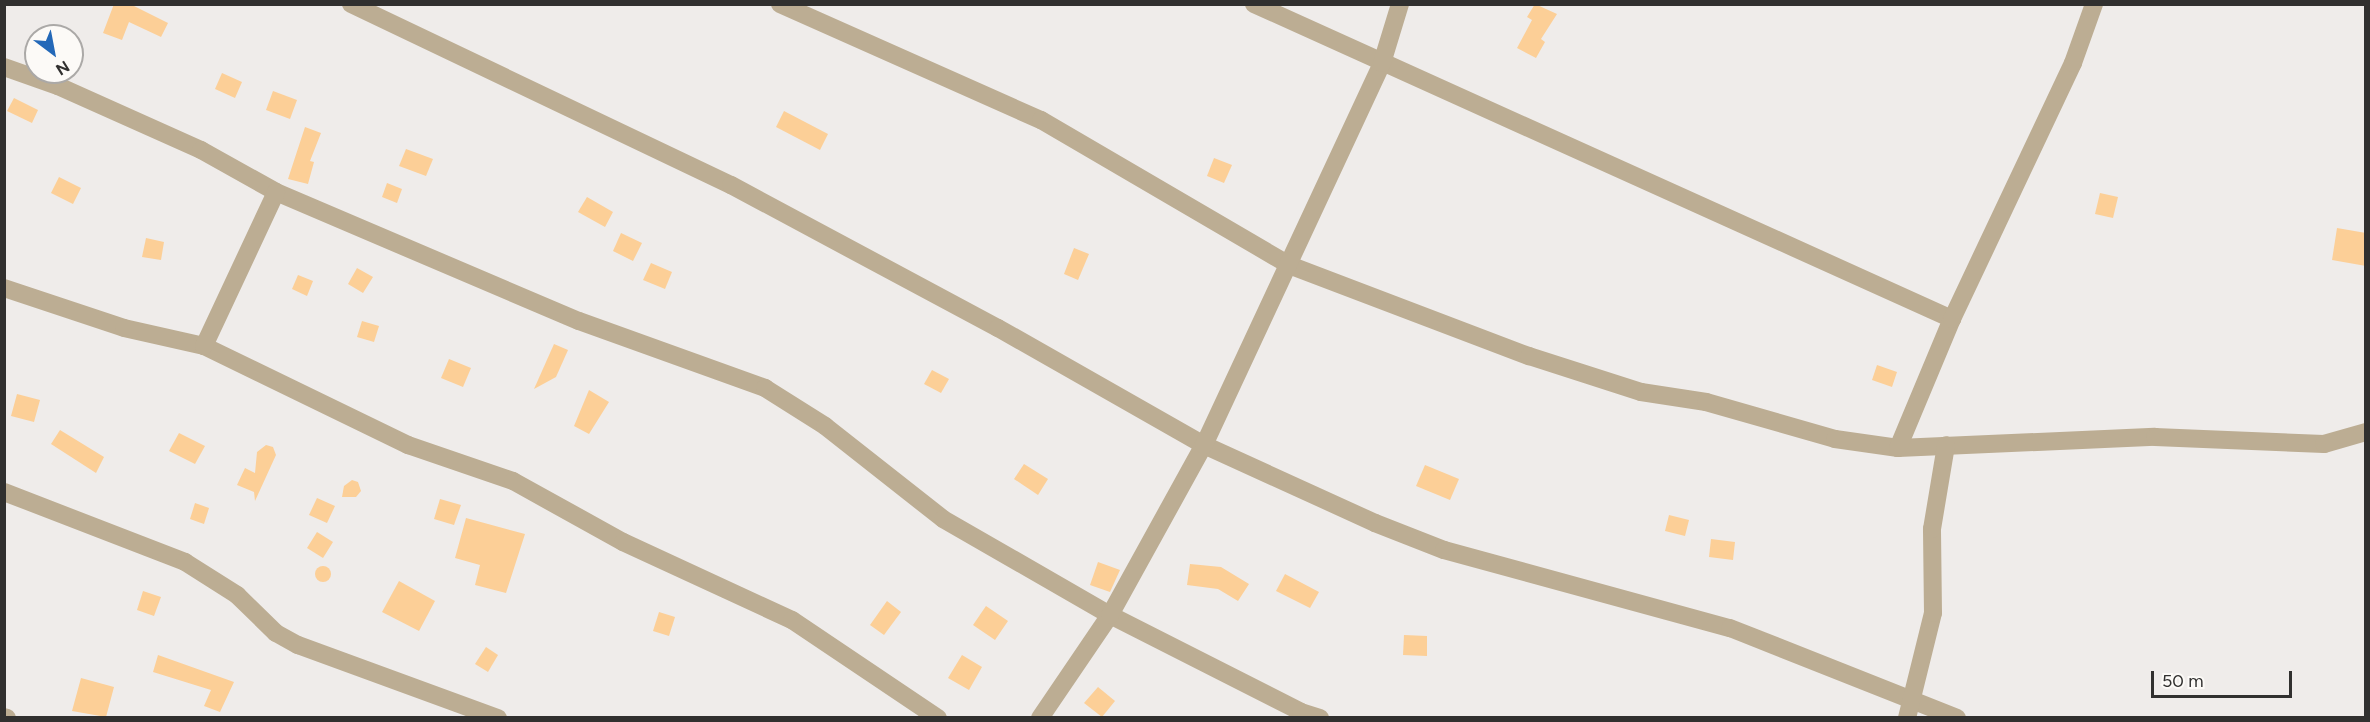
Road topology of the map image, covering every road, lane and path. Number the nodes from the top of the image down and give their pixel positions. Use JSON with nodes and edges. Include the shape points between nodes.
{"nodes":[{"id":1,"x":351,"y":4,"type":"edge"},
{"id":2,"x":780,"y":4,"type":"edge"},
{"id":3,"x":1254,"y":4,"type":"edge"},
{"id":4,"x":1400,"y":4,"type":"edge"},
{"id":5,"x":2094,"y":4,"type":"edge"},
{"id":6,"x":1382,"y":63,"type":"junction"},
{"id":7,"x":4,"y":67,"type":"edge"},
{"id":8,"x":276,"y":192,"type":"junction"},
{"id":9,"x":1288,"y":265,"type":"junction"},
{"id":10,"x":4,"y":288,"type":"edge"},
{"id":11,"x":1952,"y":319,"type":"junction"},
{"id":12,"x":204,"y":346,"type":"junction"},
{"id":13,"x":2366,"y":432,"type":"edge"},
{"id":14,"x":1204,"y":445,"type":"junction"},
{"id":15,"x":1946,"y":445,"type":"junction"},
{"id":16,"x":1898,"y":448,"type":"junction"},
{"id":17,"x":4,"y":492,"type":"edge"},
{"id":18,"x":1110,"y":615,"type":"junction"},
{"id":19,"x":1912,"y":697,"type":"junction"},
{"id":20,"x":498,"y":717,"type":"edge"},
{"id":21,"x":938,"y":717,"type":"edge"},
{"id":22,"x":1040,"y":717,"type":"edge"},
{"id":23,"x":1320,"y":717,"type":"edge"},
{"id":24,"x":1907,"y":717,"type":"edge"},
{"id":25,"x":1957,"y":717,"type":"edge"}],
"edges":[{"from":1,"to":14,"type":"street","via":[[730,185],[998,328]]},
{"from":2,"to":9,"type":"street","via":[[1041,120]]},
{"from":3,"to":6,"type":"street"},
{"from":4,"to":6,"type":"street"},
{"from":5,"to":11,"type":"street","via":[[2073,63]]},
{"from":6,"to":9,"type":"street"},
{"from":6,"to":11,"type":"street"},
{"from":7,"to":8,"type":"street","via":[[58,86],[201,150]]},
{"from":8,"to":12,"type":"street"},
{"from":8,"to":18,"type":"street","via":[[579,321],[765,388],[825,426],[943,519]]},
{"from":9,"to":14,"type":"street"},
{"from":9,"to":16,"type":"street","via":[[1529,356],[1641,392],[1706,402],[1835,439]]},
{"from":10,"to":12,"type":"street","via":[[124,328]]},
{"from":11,"to":16,"type":"street"},
{"from":12,"to":21,"type":"street","via":[[408,445],[513,481],[623,542],[792,621]]},
{"from":13,"to":15,"type":"street","via":[[2324,444],[2155,437]]},
{"from":14,"to":18,"type":"street"},
{"from":14,"to":19,"type":"street","via":[[1444,550],[1730,628],[1784,653]]},
{"from":15,"to":16,"type":"street"},
{"from":15,"to":19,"type":"street","via":[[1932,530],[1933,614]]},
{"from":17,"to":20,"type":"street","via":[[185,562],[237,595],[276,633],[298,645]]},
{"from":18,"to":22,"type":"street"},
{"from":18,"to":23,"type":"street","via":[[1301,712]]},
{"from":19,"to":24,"type":"street"},
{"from":19,"to":25,"type":"street"}]}
